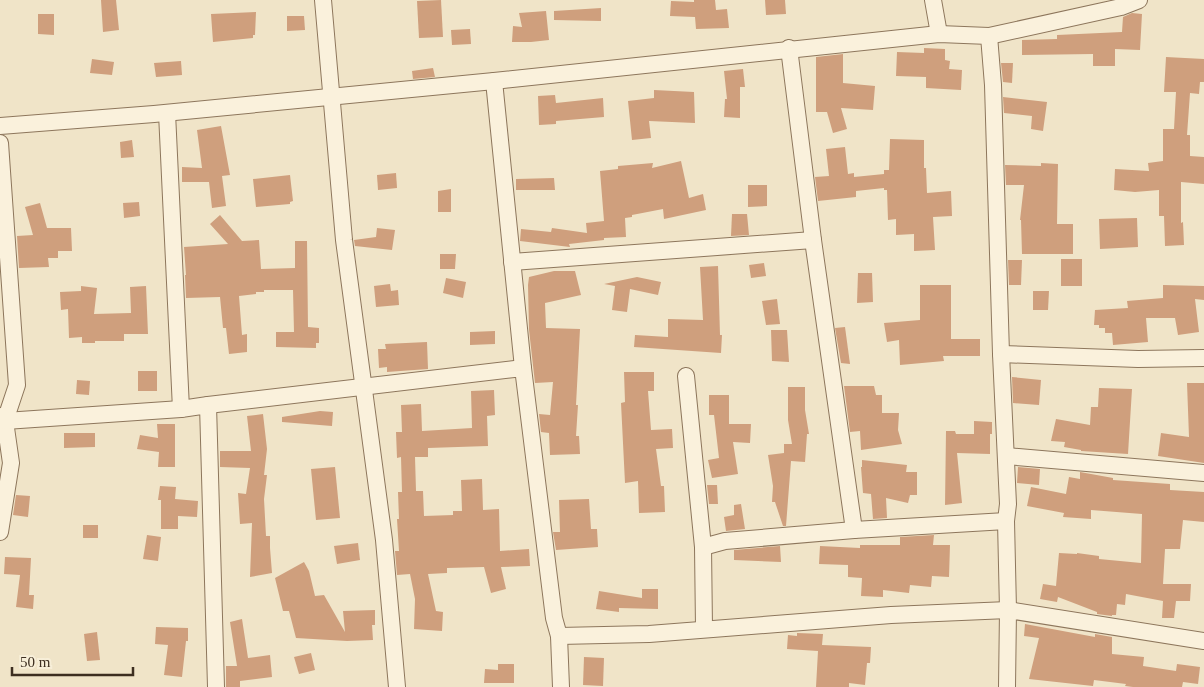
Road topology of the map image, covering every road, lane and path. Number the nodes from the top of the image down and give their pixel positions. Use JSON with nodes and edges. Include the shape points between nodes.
{"nodes":[{"id":1,"x":323,"y":0,"type":"edge"},
{"id":2,"x":933,"y":0,"type":"edge"},
{"id":3,"x":1139,"y":0,"type":"edge"},
{"id":4,"x":939,"y":34,"type":"junction"},
{"id":5,"x":988,"y":36,"type":"junction"},
{"id":6,"x":789,"y":48,"type":"junction"},
{"id":7,"x":494,"y":81,"type":"junction"},
{"id":8,"x":331,"y":96,"type":"junction"},
{"id":9,"x":166,"y":113,"type":"junction"},
{"id":10,"x":0,"y":126,"type":"edge"},
{"id":11,"x":0,"y":143,"type":"edge"},
{"id":12,"x":813,"y":240,"type":"junction"},
{"id":13,"x":512,"y":262,"type":"junction"},
{"id":14,"x":1001,"y":354,"type":"junction"},
{"id":15,"x":1204,"y":358,"type":"edge"},
{"id":16,"x":523,"y":368,"type":"junction"},
{"id":17,"x":686,"y":376,"type":"dead end"},
{"id":18,"x":364,"y":387,"type":"junction"},
{"id":19,"x":208,"y":406,"type":"junction"},
{"id":20,"x":181,"y":409,"type":"junction"},
{"id":21,"x":3,"y":418,"type":"edge"},
{"id":22,"x":1006,"y":456,"type":"junction"},
{"id":23,"x":1204,"y":473,"type":"edge"},
{"id":24,"x":1006,"y":521,"type":"junction"},
{"id":25,"x":854,"y":530,"type":"junction"},
{"id":26,"x":0,"y":532,"type":"edge"},
{"id":27,"x":703,"y":547,"type":"junction"},
{"id":28,"x":1008,"y":610,"type":"junction"},
{"id":29,"x":704,"y":628,"type":"junction"},
{"id":30,"x":559,"y":636,"type":"junction"},
{"id":31,"x":1204,"y":641,"type":"edge"},
{"id":32,"x":216,"y":687,"type":"edge"},
{"id":33,"x":396,"y":687,"type":"edge"},
{"id":34,"x":561,"y":687,"type":"edge"},
{"id":35,"x":1007,"y":687,"type":"edge"}],
"edges":[{"from":1,"to":8,"type":"street"},
{"from":2,"to":4,"type":"street"},
{"from":3,"to":5,"type":"street","via":[[1121,7]]},
{"from":4,"to":5,"type":"street"},
{"from":4,"to":6,"type":"street"},
{"from":5,"to":14,"type":"street","via":[[993,85]]},
{"from":6,"to":7,"type":"street"},
{"from":6,"to":12,"type":"street"},
{"from":7,"to":8,"type":"street"},
{"from":7,"to":13,"type":"street"},
{"from":8,"to":9,"type":"street"},
{"from":8,"to":18,"type":"street","via":[[344,240]]},
{"from":9,"to":10,"type":"street"},
{"from":9,"to":20,"type":"street"},
{"from":11,"to":21,"type":"street","via":[[17,385]]},
{"from":12,"to":13,"type":"street"},
{"from":12,"to":25,"type":"street"},
{"from":13,"to":16,"type":"street"},
{"from":14,"to":15,"type":"street"},
{"from":14,"to":22,"type":"street"},
{"from":16,"to":18,"type":"street"},
{"from":16,"to":30,"type":"street","via":[[554,618]]},
{"from":17,"to":27,"type":"street"},
{"from":18,"to":19,"type":"street"},
{"from":18,"to":33,"type":"street","via":[[384,540]]},
{"from":19,"to":20,"type":"street"},
{"from":19,"to":32,"type":"street"},
{"from":20,"to":21,"type":"street"},
{"from":21,"to":26,"type":"street","via":[[11,463]]},
{"from":22,"to":23,"type":"street"},
{"from":22,"to":24,"type":"street"},
{"from":24,"to":25,"type":"street"},
{"from":24,"to":28,"type":"street"},
{"from":25,"to":27,"type":"street","via":[[725,541]]},
{"from":27,"to":29,"type":"street"},
{"from":28,"to":29,"type":"street"},
{"from":28,"to":31,"type":"street"},
{"from":28,"to":35,"type":"street"},
{"from":29,"to":30,"type":"street","via":[[648,634]]},
{"from":30,"to":34,"type":"street"}]}
